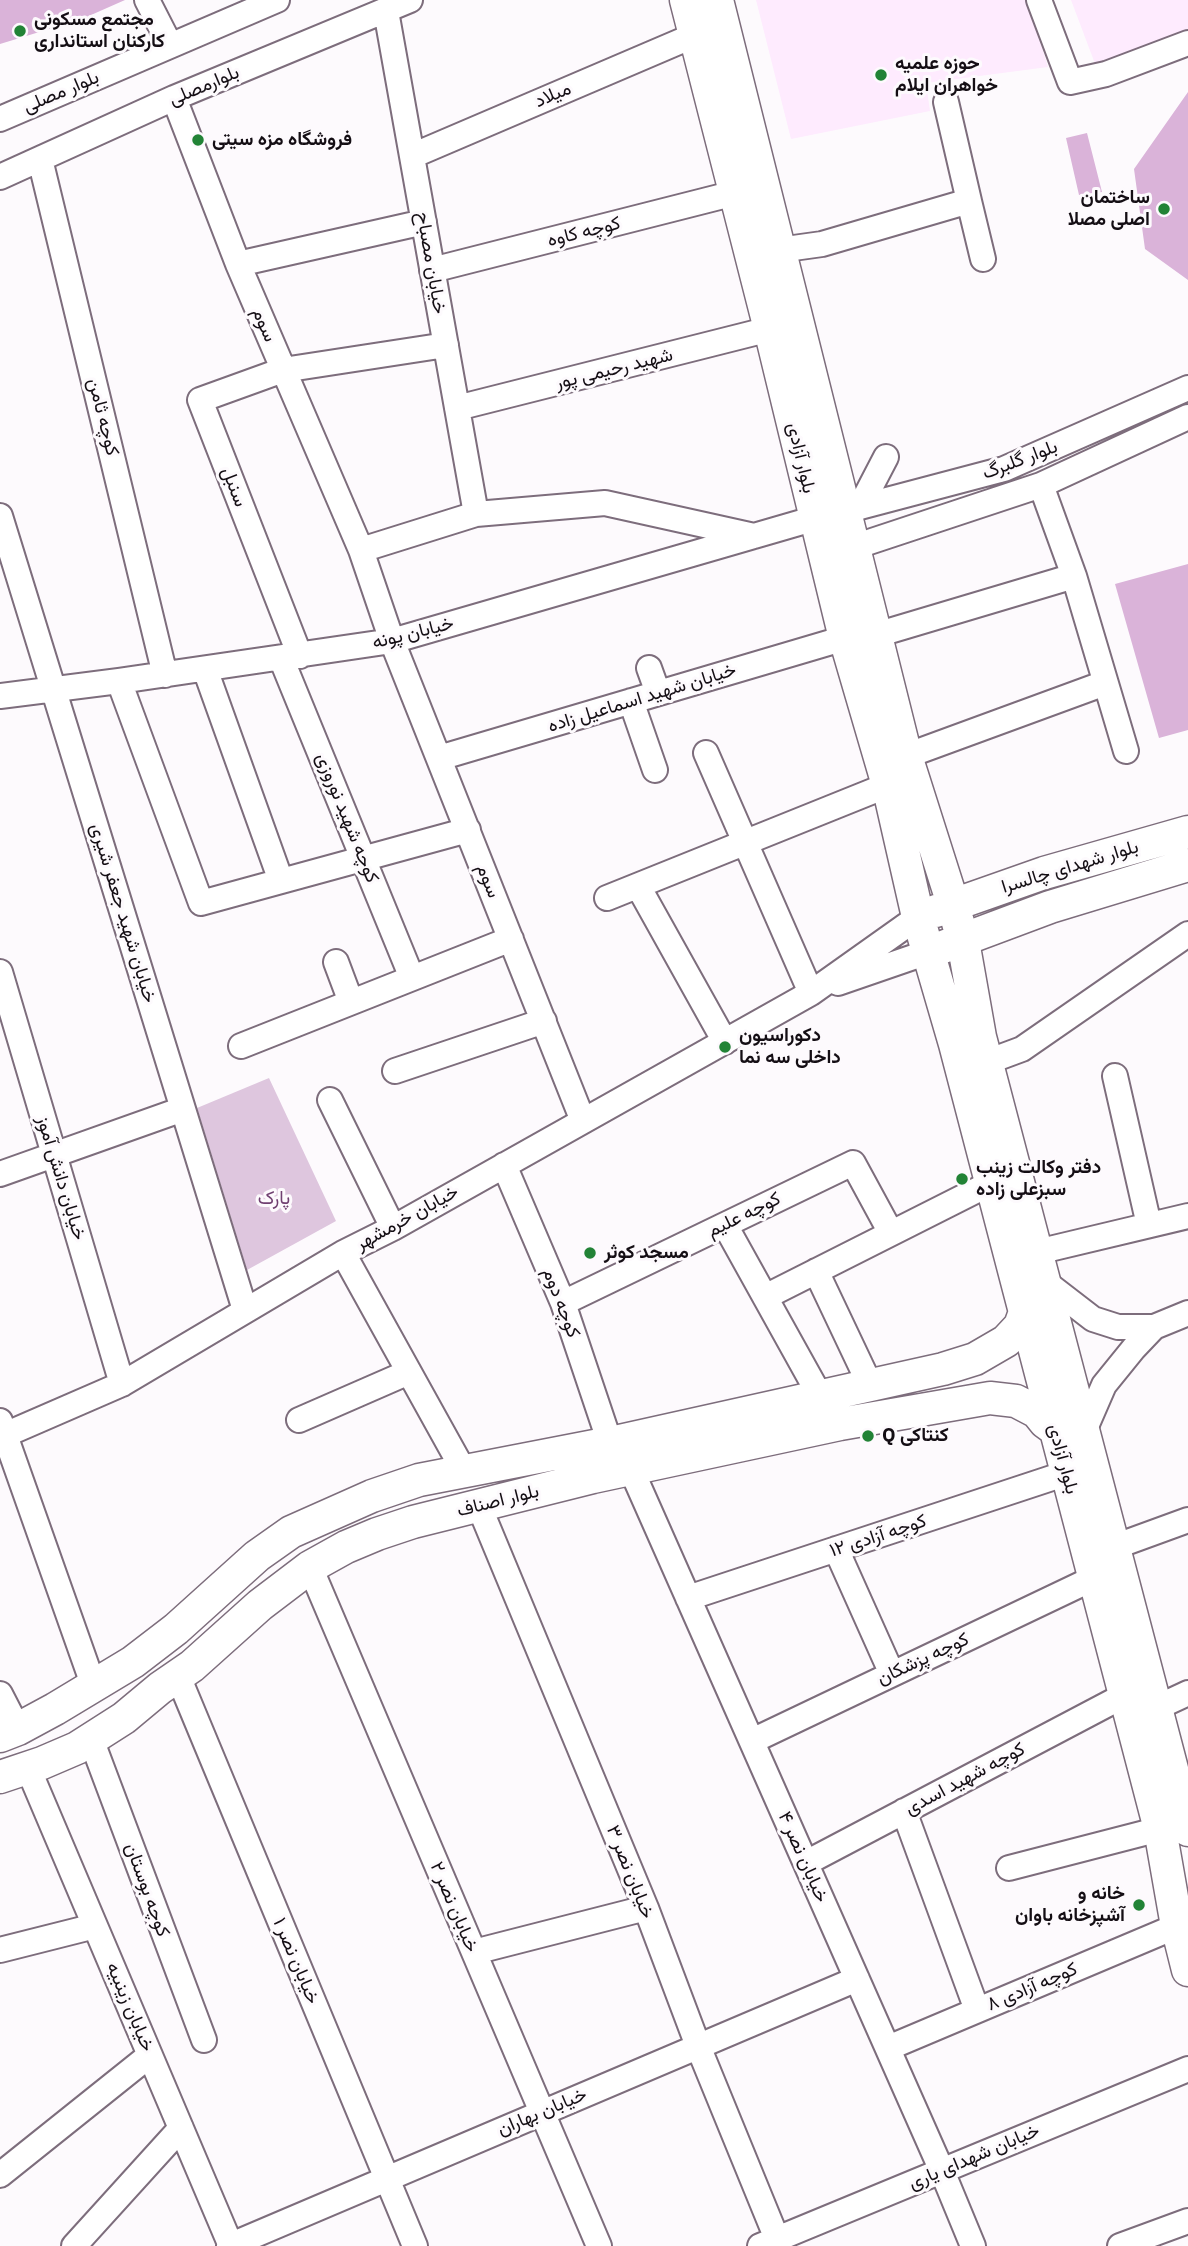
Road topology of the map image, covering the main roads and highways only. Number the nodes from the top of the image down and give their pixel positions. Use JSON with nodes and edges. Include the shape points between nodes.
{"nodes":[{"id":1,"x":686,"y":0,"type":"edge"},
{"id":2,"x":717,"y":0,"type":"edge"},
{"id":3,"x":840,"y":512,"type":"junction"},
{"id":4,"x":861,"y":637,"type":"junction"},
{"id":5,"x":890,"y":800,"type":"junction"},
{"id":6,"x":922,"y":804,"type":"junction"},
{"id":7,"x":1188,"y":832,"type":"edge"},
{"id":8,"x":1188,"y":865,"type":"edge"},
{"id":9,"x":1044,"y":873,"type":"junction"},
{"id":10,"x":953,"y":905,"type":"junction"},
{"id":11,"x":1050,"y":907,"type":"junction"},
{"id":12,"x":918,"y":917,"type":"junction"},
{"id":13,"x":963,"y":941,"type":"junction"},
{"id":14,"x":928,"y":952,"type":"junction"},
{"id":15,"x":974,"y":1048,"type":"junction"},
{"id":16,"x":1025,"y":1312,"type":"junction"},
{"id":17,"x":958,"y":1364,"type":"junction"},
{"id":18,"x":967,"y":1402,"type":"junction"},
{"id":19,"x":1070,"y":1430,"type":"junction"},
{"id":20,"x":9,"y":1733,"type":"edge"},
{"id":21,"x":14,"y":1773,"type":"edge"},
{"id":22,"x":1180,"y":1823,"type":"edge"},
{"id":23,"x":1188,"y":1970,"type":"edge"}],
"edges":[{"from":1,"to":3,"type":"main road","name":"بلوار آزادی","via":[[770,329]]},
{"from":2,"to":3,"type":"main road","name":"بلوار آزادی"},
{"from":3,"to":4,"type":"main road","name":"بلوار آزادی"},
{"from":3,"to":4,"type":"main road","name":"بلوار آزادی","via":[[854,547]]},
{"from":4,"to":5,"type":"main road","name":"بلوار آزادی"},
{"from":4,"to":6,"type":"main road","name":"بلوار آزادی"},
{"from":5,"to":6,"type":"main road","via":[[900,820],[919,814]]},
{"from":5,"to":12,"type":"main road","name":"بلوار آزادی"},
{"from":6,"to":10,"type":"main road","name":"بلوار آزادی"},
{"from":7,"to":9,"type":"main road","name":"بلوار شهدای چالسرا"},
{"from":8,"to":11,"type":"main road","name":"بلوار شهدای چالسرا"},
{"from":9,"to":10,"type":"main road","name":"بلوار شهدای چالسرا"},
{"from":9,"to":11,"type":"main road","via":[[1036,892]]},
{"from":10,"to":12,"type":"main road","name":"بلوار شهدای چالسرا"},
{"from":10,"to":13,"type":"main road","name":"بلوار آزادی"},
{"from":11,"to":13,"type":"main road","name":"بلوار شهدای چالسرا"},
{"from":12,"to":14,"type":"main road","name":"بلوار آزادی"},
{"from":13,"to":14,"type":"main road","name":"بلوار شهدای چالسرا"},
{"from":13,"to":15,"type":"main road","name":"بلوار آزادی"},
{"from":14,"to":15,"type":"main road","name":"بلوار آزادی"},
{"from":15,"to":16,"type":"main road","name":"بلوار آزادی","via":[[991,1183]]},
{"from":15,"to":19,"type":"main road","name":"بلوار آزادی","via":[[1045,1282]]},
{"from":16,"to":17,"type":"main road","name":"بلوار اصناف","via":[[1006,1342]]},
{"from":16,"to":19,"type":"main road","name":"بلوار آزادی"},
{"from":17,"to":18,"type":"main road","via":[[969,1369],[976,1380],[975,1394]]},
{"from":17,"to":20,"type":"main road","name":"بلوار اصناف","via":[[610,1443],[419,1480],[372,1496],[291,1532],[133,1662]]},
{"from":18,"to":19,"type":"main road","name":"بلوار اصناف","via":[[990,1398],[1016,1401],[1045,1422]]},
{"from":18,"to":21,"type":"main road","name":"بلوار اصناف","via":[[631,1469],[377,1534],[310,1567],[124,1718],[78,1748]]},
{"from":19,"to":22,"type":"main road","name":"بلوار آزادی","via":[[1114,1547],[1158,1707]]},
{"from":19,"to":22,"type":"main road","name":"بلوار آزادی","via":[[1067,1473],[1125,1695]]},
{"from":22,"to":23,"type":"main road","name":"بلوار آزادی","via":[[1177,1926]]}]}
